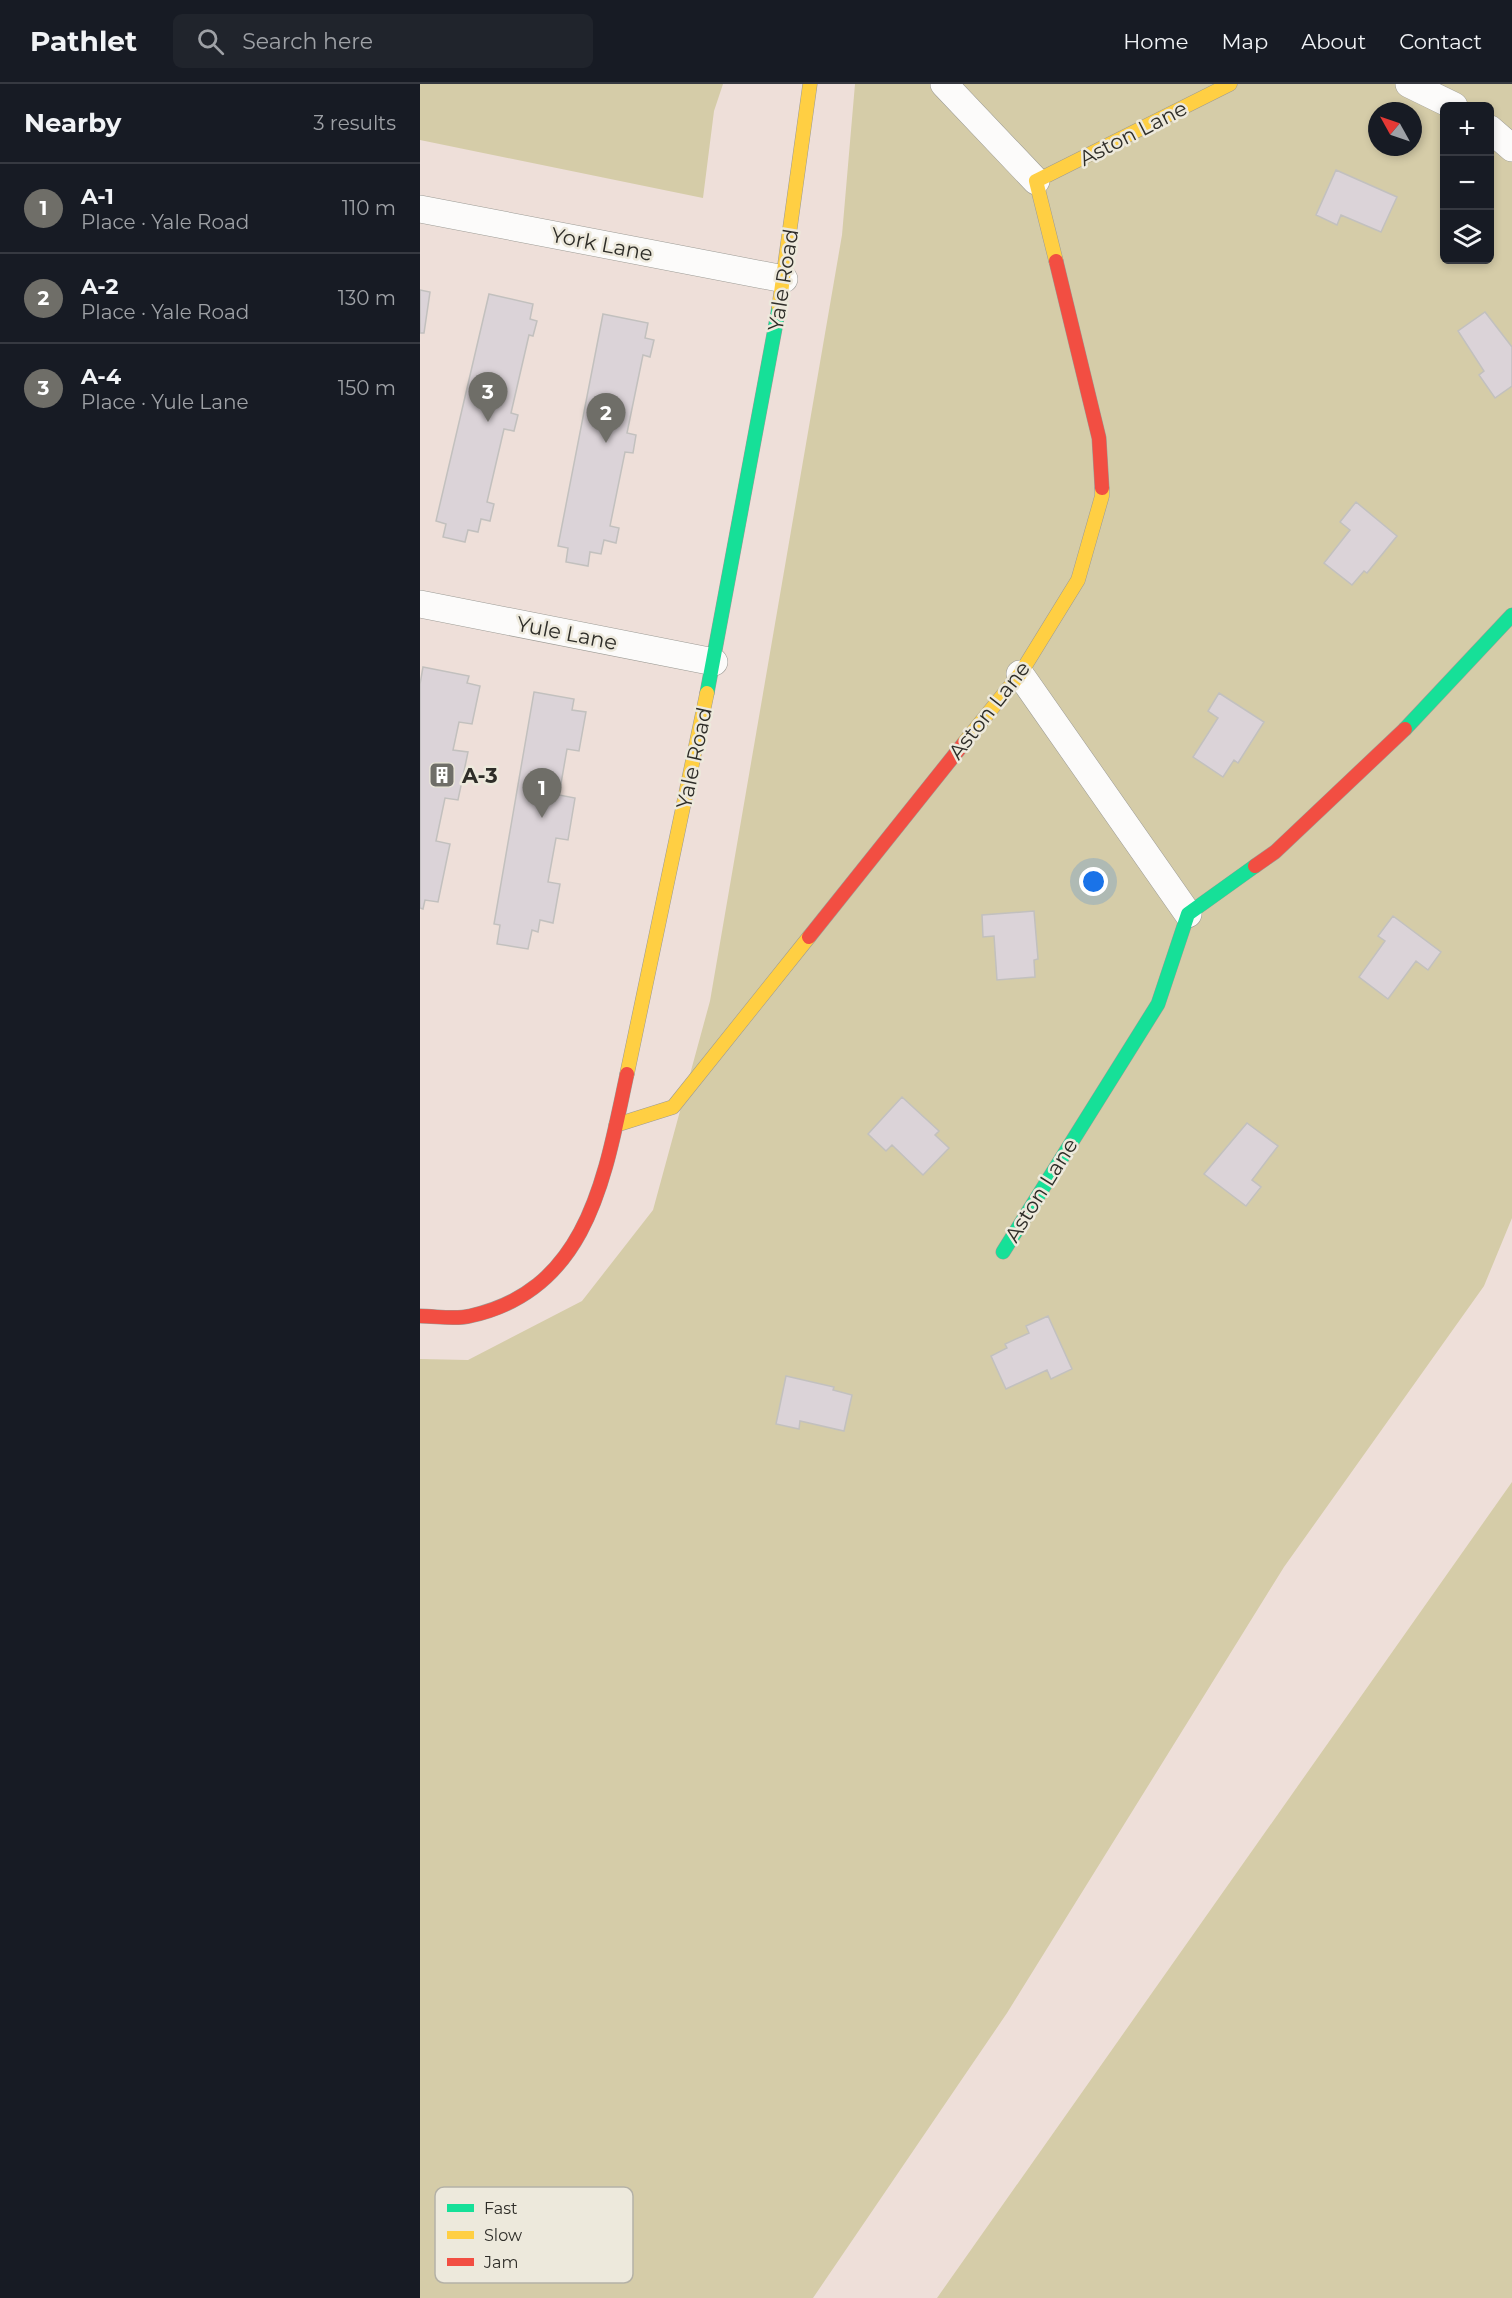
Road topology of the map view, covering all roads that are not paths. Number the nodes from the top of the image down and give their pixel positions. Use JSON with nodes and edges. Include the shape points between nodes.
{"nodes":[{"id":1,"x":810,"y":84,"type":"edge"},
{"id":2,"x":944,"y":84,"type":"edge"},
{"id":3,"x":1230,"y":84,"type":"edge"},
{"id":4,"x":1409,"y":84,"type":"edge"},
{"id":5,"x":1446,"y":102,"type":"edge"},
{"id":6,"x":1494,"y":132,"type":"edge"},
{"id":7,"x":1512,"y":148,"type":"edge"},
{"id":8,"x":1036,"y":181,"type":"junction"},
{"id":9,"x":420,"y":209,"type":"edge"},
{"id":10,"x":784,"y":279,"type":"junction"},
{"id":11,"x":420,"y":604,"type":"edge"},
{"id":12,"x":1512,"y":615,"type":"edge"},
{"id":13,"x":714,"y":662,"type":"junction"},
{"id":14,"x":1020,"y":674,"type":"junction"},
{"id":15,"x":1188,"y":914,"type":"junction"},
{"id":16,"x":616,"y":1125,"type":"junction"},
{"id":17,"x":1003,"y":1252,"type":"dead end"},
{"id":18,"x":420,"y":1316,"type":"edge"}],
"edges":[{"from":1,"to":10,"type":"street","name":"Yale Road"},
{"from":2,"to":8,"type":"street","name":"Aston Lane"},
{"from":3,"to":8,"type":"street","name":"Aston Lane"},
{"from":4,"to":5,"type":"street"},
{"from":6,"to":7,"type":"street"},
{"from":8,"to":14,"type":"street","name":"Aston Lane","via":[[1099,438],[1102,496],[1078,580]]},
{"from":9,"to":10,"type":"street","name":"York Lane"},
{"from":10,"to":13,"type":"street","name":"Yale Road"},
{"from":11,"to":13,"type":"street","name":"Yule Lane"},
{"from":12,"to":15,"type":"street","via":[[1419,715],[1275,852]]},
{"from":13,"to":16,"type":"street","name":"Yale Road"},
{"from":14,"to":15,"type":"street"},
{"from":14,"to":16,"type":"street","name":"Aston Lane","via":[[673,1107]]},
{"from":15,"to":17,"type":"street","name":"Aston Lane","via":[[1158,1004]]},
{"from":16,"to":18,"type":"street","name":"Yale Road","via":[[607,1168],[584,1229],[552,1274],[513,1303],[468,1317]]}]}
